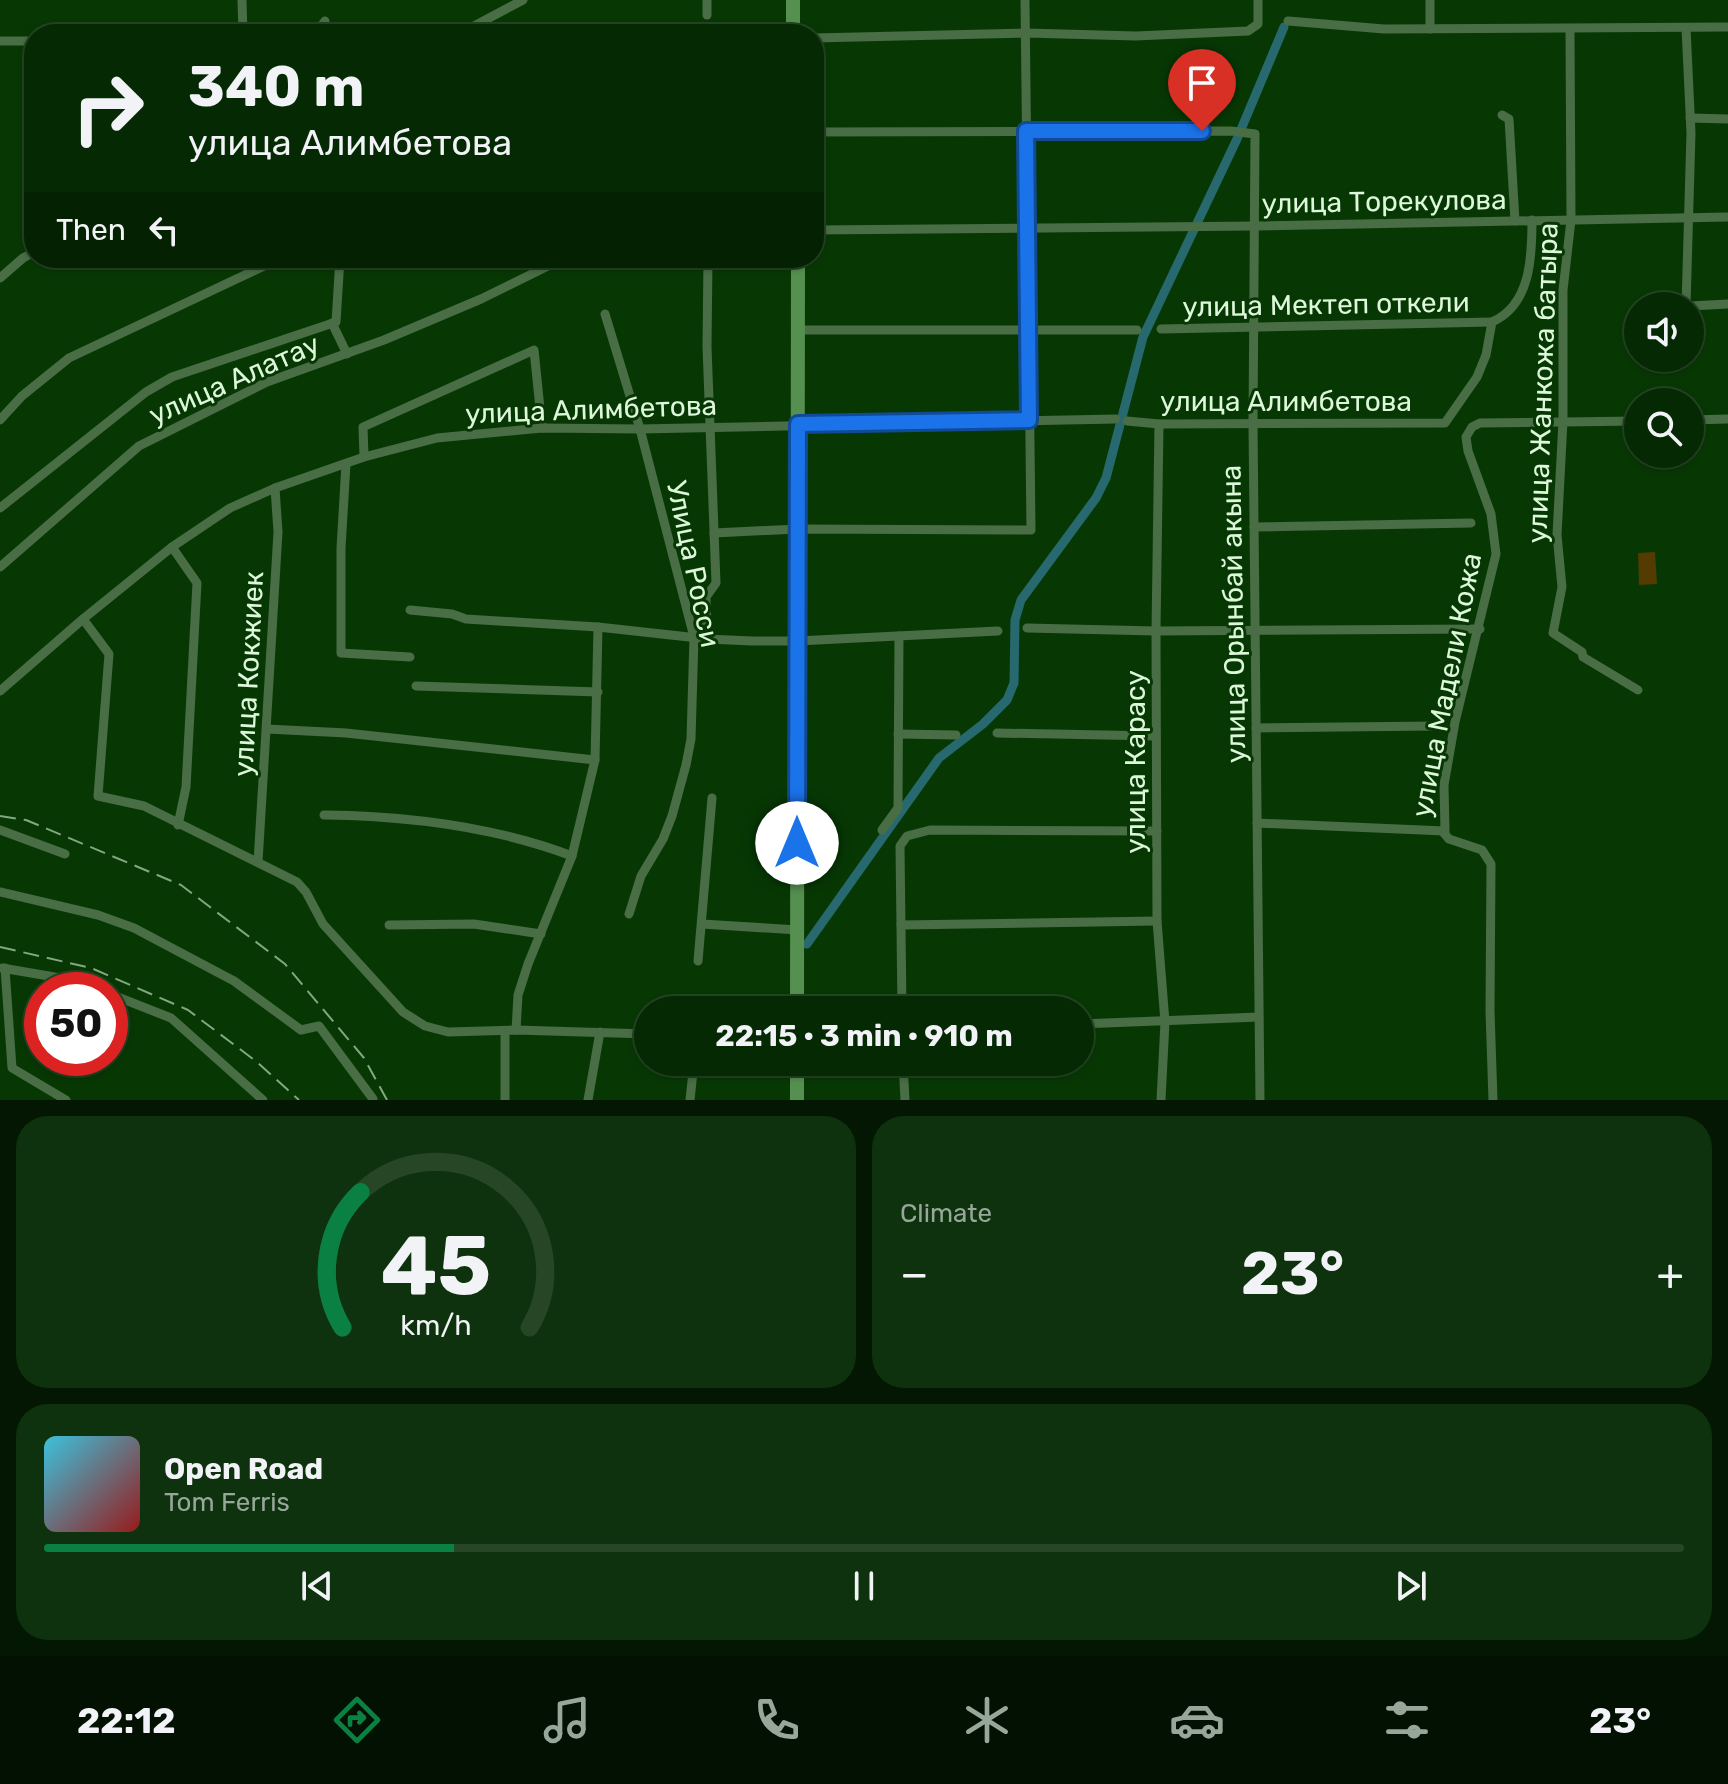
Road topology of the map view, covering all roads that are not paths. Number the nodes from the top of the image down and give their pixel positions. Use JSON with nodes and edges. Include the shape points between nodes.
{"nodes":[{"id":1,"x":242,"y":0,"type":"edge"},
{"id":2,"x":523,"y":0,"type":"edge"},
{"id":3,"x":707,"y":0,"type":"edge"},
{"id":4,"x":793,"y":0,"type":"edge"},
{"id":5,"x":1025,"y":0,"type":"edge"},
{"id":6,"x":1258,"y":0,"type":"edge"},
{"id":7,"x":1430,"y":0,"type":"edge"},
{"id":8,"x":707,"y":15,"type":"dead end"},
{"id":9,"x":325,"y":21,"type":"dead end"},
{"id":10,"x":1288,"y":21,"type":"dead end"},
{"id":11,"x":243,"y":24,"type":"edge"},
{"id":12,"x":323,"y":24,"type":"edge"},
{"id":13,"x":478,"y":24,"type":"edge"},
{"id":14,"x":793,"y":24,"type":"edge"},
{"id":15,"x":1728,"y":27,"type":"edge"},
{"id":16,"x":1686,"y":28,"type":"junction"},
{"id":17,"x":1430,"y":29,"type":"junction"},
{"id":18,"x":1570,"y":29,"type":"junction"},
{"id":19,"x":1026,"y":33,"type":"junction"},
{"id":20,"x":824,"y":38,"type":"edge"},
{"id":21,"x":0,"y":41,"type":"edge"},
{"id":22,"x":24,"y":41,"type":"edge"},
{"id":23,"x":1502,"y":115,"type":"dead end"},
{"id":24,"x":1690,"y":118,"type":"junction"},
{"id":25,"x":1728,"y":119,"type":"edge"},
{"id":26,"x":1026,"y":131,"type":"junction"},
{"id":27,"x":824,"y":132,"type":"edge"},
{"id":28,"x":1728,"y":217,"type":"edge"},
{"id":29,"x":1689,"y":218,"type":"junction"},
{"id":30,"x":1532,"y":220,"type":"junction"},
{"id":31,"x":1571,"y":220,"type":"junction"},
{"id":32,"x":1515,"y":221,"type":"junction"},
{"id":33,"x":1256,"y":226,"type":"junction"},
{"id":34,"x":1029,"y":228,"type":"junction"},
{"id":35,"x":824,"y":230,"type":"edge"},
{"id":36,"x":24,"y":257,"type":"edge"},
{"id":37,"x":260,"y":268,"type":"edge"},
{"id":38,"x":339,"y":268,"type":"edge"},
{"id":39,"x":544,"y":268,"type":"edge"},
{"id":40,"x":708,"y":268,"type":"edge"},
{"id":41,"x":798,"y":268,"type":"edge"},
{"id":42,"x":0,"y":278,"type":"edge"},
{"id":43,"x":1688,"y":292,"type":"edge"},
{"id":44,"x":1728,"y":304,"type":"edge"},
{"id":45,"x":1704,"y":305,"type":"edge"},
{"id":46,"x":605,"y":314,"type":"dead end"},
{"id":47,"x":1492,"y":322,"type":"junction"},
{"id":48,"x":334,"y":323,"type":"junction"},
{"id":49,"x":1254,"y":328,"type":"junction"},
{"id":50,"x":1161,"y":329,"type":"dead end"},
{"id":51,"x":798,"y":330,"type":"junction"},
{"id":52,"x":1027,"y":330,"type":"junction"},
{"id":53,"x":1137,"y":330,"type":"dead end"},
{"id":54,"x":347,"y":354,"type":"junction"},
{"id":55,"x":1728,"y":419,"type":"edge"},
{"id":56,"x":0,"y":420,"type":"edge"},
{"id":57,"x":1029,"y":420,"type":"junction"},
{"id":58,"x":1704,"y":420,"type":"edge"},
{"id":59,"x":1563,"y":421,"type":"junction"},
{"id":60,"x":1624,"y":421,"type":"edge"},
{"id":61,"x":798,"y":424,"type":"junction"},
{"id":62,"x":1159,"y":424,"type":"junction"},
{"id":63,"x":1253,"y":425,"type":"junction"},
{"id":64,"x":710,"y":427,"type":"junction"},
{"id":65,"x":542,"y":428,"type":"junction"},
{"id":66,"x":640,"y":429,"type":"junction"},
{"id":67,"x":364,"y":457,"type":"junction"},
{"id":68,"x":346,"y":464,"type":"junction"},
{"id":69,"x":275,"y":488,"type":"junction"},
{"id":70,"x":0,"y":508,"type":"edge"},
{"id":71,"x":1471,"y":523,"type":"dead end"},
{"id":72,"x":1254,"y":527,"type":"junction"},
{"id":73,"x":797,"y":529,"type":"junction"},
{"id":74,"x":714,"y":533,"type":"junction"},
{"id":75,"x":172,"y":547,"type":"junction"},
{"id":76,"x":0,"y":567,"type":"edge"},
{"id":77,"x":410,"y":610,"type":"dead end"},
{"id":78,"x":83,"y":619,"type":"junction"},
{"id":79,"x":598,"y":627,"type":"junction"},
{"id":80,"x":1027,"y":628,"type":"dead end"},
{"id":81,"x":1255,"y":628,"type":"junction"},
{"id":82,"x":1480,"y":629,"type":"junction"},
{"id":83,"x":998,"y":631,"type":"dead end"},
{"id":84,"x":1156,"y":631,"type":"junction"},
{"id":85,"x":899,"y":636,"type":"junction"},
{"id":86,"x":694,"y":637,"type":"junction"},
{"id":87,"x":707,"y":639,"type":"junction"},
{"id":88,"x":797,"y":641,"type":"junction"},
{"id":89,"x":410,"y":657,"type":"dead end"},
{"id":90,"x":416,"y":686,"type":"dead end"},
{"id":91,"x":1638,"y":690,"type":"dead end"},
{"id":92,"x":0,"y":691,"type":"edge"},
{"id":93,"x":598,"y":692,"type":"junction"},
{"id":94,"x":1436,"y":726,"type":"dead end"},
{"id":95,"x":1256,"y":728,"type":"junction"},
{"id":96,"x":267,"y":729,"type":"junction"},
{"id":97,"x":997,"y":733,"type":"dead end"},
{"id":98,"x":898,"y":734,"type":"junction"},
{"id":99,"x":956,"y":735,"type":"dead end"},
{"id":100,"x":1156,"y":736,"type":"junction"},
{"id":101,"x":595,"y":760,"type":"junction"},
{"id":102,"x":712,"y":798,"type":"dead end"},
{"id":103,"x":324,"y":815,"type":"dead end"},
{"id":104,"x":1257,"y":823,"type":"junction"},
{"id":105,"x":178,"y":825,"type":"junction"},
{"id":106,"x":0,"y":830,"type":"edge"},
{"id":107,"x":882,"y":830,"type":"dead end"},
{"id":108,"x":1157,"y":831,"type":"junction"},
{"id":109,"x":1443,"y":832,"type":"junction"},
{"id":110,"x":65,"y":854,"type":"dead end"},
{"id":111,"x":572,"y":856,"type":"junction"},
{"id":112,"x":258,"y":862,"type":"junction"},
{"id":113,"x":0,"y":892,"type":"edge"},
{"id":114,"x":629,"y":914,"type":"dead end"},
{"id":115,"x":1157,"y":921,"type":"junction"},
{"id":116,"x":702,"y":924,"type":"junction"},
{"id":117,"x":389,"y":925,"type":"dead end"},
{"id":118,"x":901,"y":925,"type":"junction"},
{"id":119,"x":798,"y":930,"type":"junction"},
{"id":120,"x":541,"y":934,"type":"junction"},
{"id":121,"x":698,"y":961,"type":"dead end"},
{"id":122,"x":3,"y":968,"type":"edge"},
{"id":123,"x":26,"y":972,"type":"edge"},
{"id":124,"x":797,"y":996,"type":"edge"},
{"id":125,"x":902,"y":996,"type":"edge"},
{"id":126,"x":128,"y":1001,"type":"edge"},
{"id":127,"x":1259,"y":1017,"type":"junction"},
{"id":128,"x":1165,"y":1022,"type":"junction"},
{"id":129,"x":1094,"y":1024,"type":"edge"},
{"id":130,"x":516,"y":1030,"type":"junction"},
{"id":131,"x":505,"y":1032,"type":"junction"},
{"id":132,"x":600,"y":1032,"type":"junction"},
{"id":133,"x":634,"y":1033,"type":"edge"},
{"id":134,"x":12,"y":1068,"type":"junction"},
{"id":135,"x":0,"y":1070,"type":"edge"},
{"id":136,"x":693,"y":1076,"type":"edge"},
{"id":137,"x":797,"y":1076,"type":"edge"},
{"id":138,"x":904,"y":1076,"type":"edge"},
{"id":139,"x":373,"y":1099,"type":"edge"},
{"id":140,"x":66,"y":1100,"type":"edge"},
{"id":141,"x":263,"y":1100,"type":"edge"},
{"id":142,"x":505,"y":1100,"type":"edge"},
{"id":143,"x":588,"y":1100,"type":"edge"},
{"id":144,"x":690,"y":1100,"type":"edge"},
{"id":145,"x":797,"y":1100,"type":"edge"},
{"id":146,"x":905,"y":1100,"type":"edge"},
{"id":147,"x":1161,"y":1100,"type":"edge"},
{"id":148,"x":1260,"y":1100,"type":"edge"},
{"id":149,"x":1493,"y":1100,"type":"edge"}],
"edges":[{"from":1,"to":11,"type":"street"},
{"from":2,"to":13,"type":"street"},
{"from":3,"to":8,"type":"street"},
{"from":4,"to":14,"type":"main road"},
{"from":5,"to":19,"type":"street"},
{"from":6,"to":19,"type":"street","via":[[1258,24],[1248,31]]},
{"from":7,"to":17,"type":"street"},
{"from":9,"to":12,"type":"street"},
{"from":10,"to":17,"type":"street"},
{"from":15,"to":16,"type":"street"},
{"from":16,"to":18,"type":"street"},
{"from":16,"to":24,"type":"street"},
{"from":17,"to":18,"type":"street"},
{"from":18,"to":31,"type":"street","name":"улица Жанкожа батыра"},
{"from":19,"to":20,"type":"street"},
{"from":19,"to":26,"type":"street"},
{"from":21,"to":22,"type":"street"},
{"from":23,"to":32,"type":"street","via":[[1509,119]]},
{"from":24,"to":25,"type":"street"},
{"from":24,"to":29,"type":"street"},
{"from":26,"to":27,"type":"street"},
{"from":26,"to":33,"type":"street","name":"улица Орынбай акына","via":[[1250,132],[1256,136]]},
{"from":26,"to":34,"type":"street"},
{"from":28,"to":29,"type":"street","name":"улица Торекулова"},
{"from":29,"to":31,"type":"street","name":"улица Торекулова"},
{"from":29,"to":43,"type":"street"},
{"from":30,"to":31,"type":"street","name":"улица Торекулова"},
{"from":30,"to":32,"type":"street","name":"улица Торекулова"},
{"from":30,"to":47,"type":"street","via":[[1532,262],[1524,288],[1509,310]]},
{"from":31,"to":59,"type":"street","name":"улица Жанкожа батыра","via":[[1563,290]]},
{"from":32,"to":33,"type":"street","name":"улица Торекулова"},
{"from":33,"to":34,"type":"street","name":"улица Торекулова"},
{"from":33,"to":49,"type":"street","name":"улица Орынбай акына"},
{"from":34,"to":35,"type":"street","name":"улица Торекулова"},
{"from":34,"to":52,"type":"street"},
{"from":36,"to":42,"type":"street"},
{"from":37,"to":56,"type":"street","via":[[69,358]]},
{"from":38,"to":48,"type":"street"},
{"from":39,"to":54,"type":"street","name":"улица Алатау"},
{"from":40,"to":64,"type":"street","name":"Улица Росси"},
{"from":41,"to":51,"type":"main road"},
{"from":44,"to":45,"type":"street"},
{"from":46,"to":66,"type":"street","name":"Улица Росси"},
{"from":47,"to":49,"type":"street","name":"улица Мектеп откели"},
{"from":47,"to":63,"type":"street","name":"улица Алимбетова","via":[[1477,377],[1445,423]]},
{"from":48,"to":54,"type":"street"},
{"from":48,"to":70,"type":"street","via":[[172,377]]},
{"from":49,"to":50,"type":"street","name":"улица Мектеп откели"},
{"from":49,"to":63,"type":"street","name":"улица Орынбай акына"},
{"from":51,"to":52,"type":"street"},
{"from":51,"to":61,"type":"main road"},
{"from":52,"to":53,"type":"street"},
{"from":52,"to":57,"type":"street"},
{"from":54,"to":76,"type":"street","name":"улица Алатау","via":[[267,382],[139,446]]},
{"from":55,"to":58,"type":"street"},
{"from":57,"to":61,"type":"street","name":"улица Алимбетова"},
{"from":57,"to":62,"type":"street","name":"улица Алимбетова"},
{"from":57,"to":73,"type":"street","via":[[1031,530]]},
{"from":59,"to":60,"type":"street"},
{"from":59,"to":82,"type":"street","name":"улица Мадели Кожа","via":[[1480,423],[1466,437],[1491,514],[1496,554]]},
{"from":59,"to":91,"type":"street","name":"улица Жанкожа батыра","via":[[1557,535],[1562,587],[1553,633]]},
{"from":61,"to":64,"type":"street","name":"улица Алимбетова"},
{"from":61,"to":73,"type":"main road"},
{"from":62,"to":63,"type":"street","name":"улица Алимбетова"},
{"from":62,"to":84,"type":"street","name":"улица Карасу"},
{"from":63,"to":72,"type":"street","name":"улица Орынбай акына"},
{"from":64,"to":66,"type":"street","name":"улица Алимбетова"},
{"from":64,"to":74,"type":"street","name":"Улица Росси"},
{"from":65,"to":66,"type":"street","name":"улица Алимбетова"},
{"from":65,"to":67,"type":"street","name":"улица Алимбетова","via":[[437,438]]},
{"from":65,"to":67,"type":"street","via":[[534,350],[363,427]]},
{"from":66,"to":86,"type":"street","name":"Улица Росси"},
{"from":67,"to":68,"type":"street","name":"улица Алимбетова"},
{"from":68,"to":69,"type":"street","name":"улица Алимбетова"},
{"from":68,"to":89,"type":"street","via":[[341,653]]},
{"from":69,"to":75,"type":"street","name":"улица Алимбетова","via":[[230,508]]},
{"from":69,"to":96,"type":"street","name":"улица Кокжиек","via":[[278,532]]},
{"from":71,"to":72,"type":"street"},
{"from":72,"to":81,"type":"street","name":"улица Орынбай акына"},
{"from":73,"to":74,"type":"street"},
{"from":73,"to":88,"type":"main road"},
{"from":74,"to":87,"type":"street","name":"Улица Росси","via":[[716,583],[706,597]]},
{"from":75,"to":78,"type":"street","name":"улица Алимбетова"},
{"from":75,"to":105,"type":"street","via":[[197,583],[186,787]]},
{"from":77,"to":79,"type":"street"},
{"from":78,"to":92,"type":"street","name":"улица Алимбетова"},
{"from":78,"to":105,"type":"street","via":[[109,654],[98,796],[144,806]]},
{"from":79,"to":86,"type":"street"},
{"from":79,"to":93,"type":"street"},
{"from":80,"to":84,"type":"street"},
{"from":81,"to":82,"type":"street"},
{"from":81,"to":84,"type":"street"},
{"from":81,"to":95,"type":"street","name":"улица Орынбай акына"},
{"from":82,"to":109,"type":"street","name":"улица Мадели Кожа","via":[[1455,722],[1444,785]]},
{"from":83,"to":85,"type":"street"},
{"from":84,"to":100,"type":"street","name":"улица Карасу"},
{"from":85,"to":88,"type":"street"},
{"from":85,"to":98,"type":"street"},
{"from":86,"to":87,"type":"street"},
{"from":86,"to":114,"type":"street","name":"Улица Росси","via":[[686,765],[672,816],[641,876]]},
{"from":87,"to":88,"type":"street"},
{"from":88,"to":119,"type":"main road"},
{"from":90,"to":93,"type":"street"},
{"from":93,"to":101,"type":"street"},
{"from":94,"to":95,"type":"street"},
{"from":95,"to":104,"type":"street","name":"улица Орынбай акына"},
{"from":96,"to":101,"type":"street"},
{"from":96,"to":112,"type":"street","name":"улица Кокжиек"},
{"from":97,"to":100,"type":"street"},
{"from":98,"to":99,"type":"street"},
{"from":98,"to":107,"type":"street","via":[[898,808]]},
{"from":100,"to":108,"type":"street","name":"улица Карасу"},
{"from":101,"to":111,"type":"street"},
{"from":102,"to":116,"type":"street"},
{"from":103,"to":111,"type":"street","via":[[387,815],[464,827]]},
{"from":104,"to":109,"type":"street","name":"улица Мадели Кожа"},
{"from":104,"to":127,"type":"street","name":"улица Орынбай акына"},
{"from":105,"to":112,"type":"street"},
{"from":106,"to":110,"type":"street"},
{"from":108,"to":115,"type":"street","name":"улица Карасу"},
{"from":108,"to":118,"type":"street","via":[[930,830],[907,836],[900,846]]},
{"from":109,"to":149,"type":"street","via":[[1482,850],[1491,864]]},
{"from":111,"to":120,"type":"street"},
{"from":112,"to":131,"type":"street","via":[[297,882],[323,924],[403,1012],[448,1032]]},
{"from":113,"to":139,"type":"street","via":[[134,928],[234,981],[301,1030],[319,1026]]},
{"from":115,"to":118,"type":"street"},
{"from":115,"to":128,"type":"street","name":"улица Карасу"},
{"from":116,"to":119,"type":"street"},
{"from":116,"to":121,"type":"street"},
{"from":117,"to":120,"type":"street","via":[[474,924]]},
{"from":118,"to":125,"type":"street"},
{"from":119,"to":124,"type":"main road"},
{"from":120,"to":130,"type":"street","via":[[518,995]]},
{"from":122,"to":123,"type":"street"},
{"from":122,"to":134,"type":"street"},
{"from":126,"to":141,"type":"street","via":[[171,1018]]},
{"from":127,"to":128,"type":"street"},
{"from":127,"to":148,"type":"street","name":"улица Орынбай акына"},
{"from":128,"to":129,"type":"street"},
{"from":128,"to":147,"type":"street","name":"улица Карасу"},
{"from":130,"to":131,"type":"street"},
{"from":130,"to":132,"type":"street"},
{"from":131,"to":142,"type":"street"},
{"from":132,"to":133,"type":"street"},
{"from":132,"to":143,"type":"street"},
{"from":134,"to":135,"type":"street"},
{"from":134,"to":140,"type":"street"},
{"from":136,"to":144,"type":"street"},
{"from":137,"to":145,"type":"main road"},
{"from":138,"to":146,"type":"street"}]}
